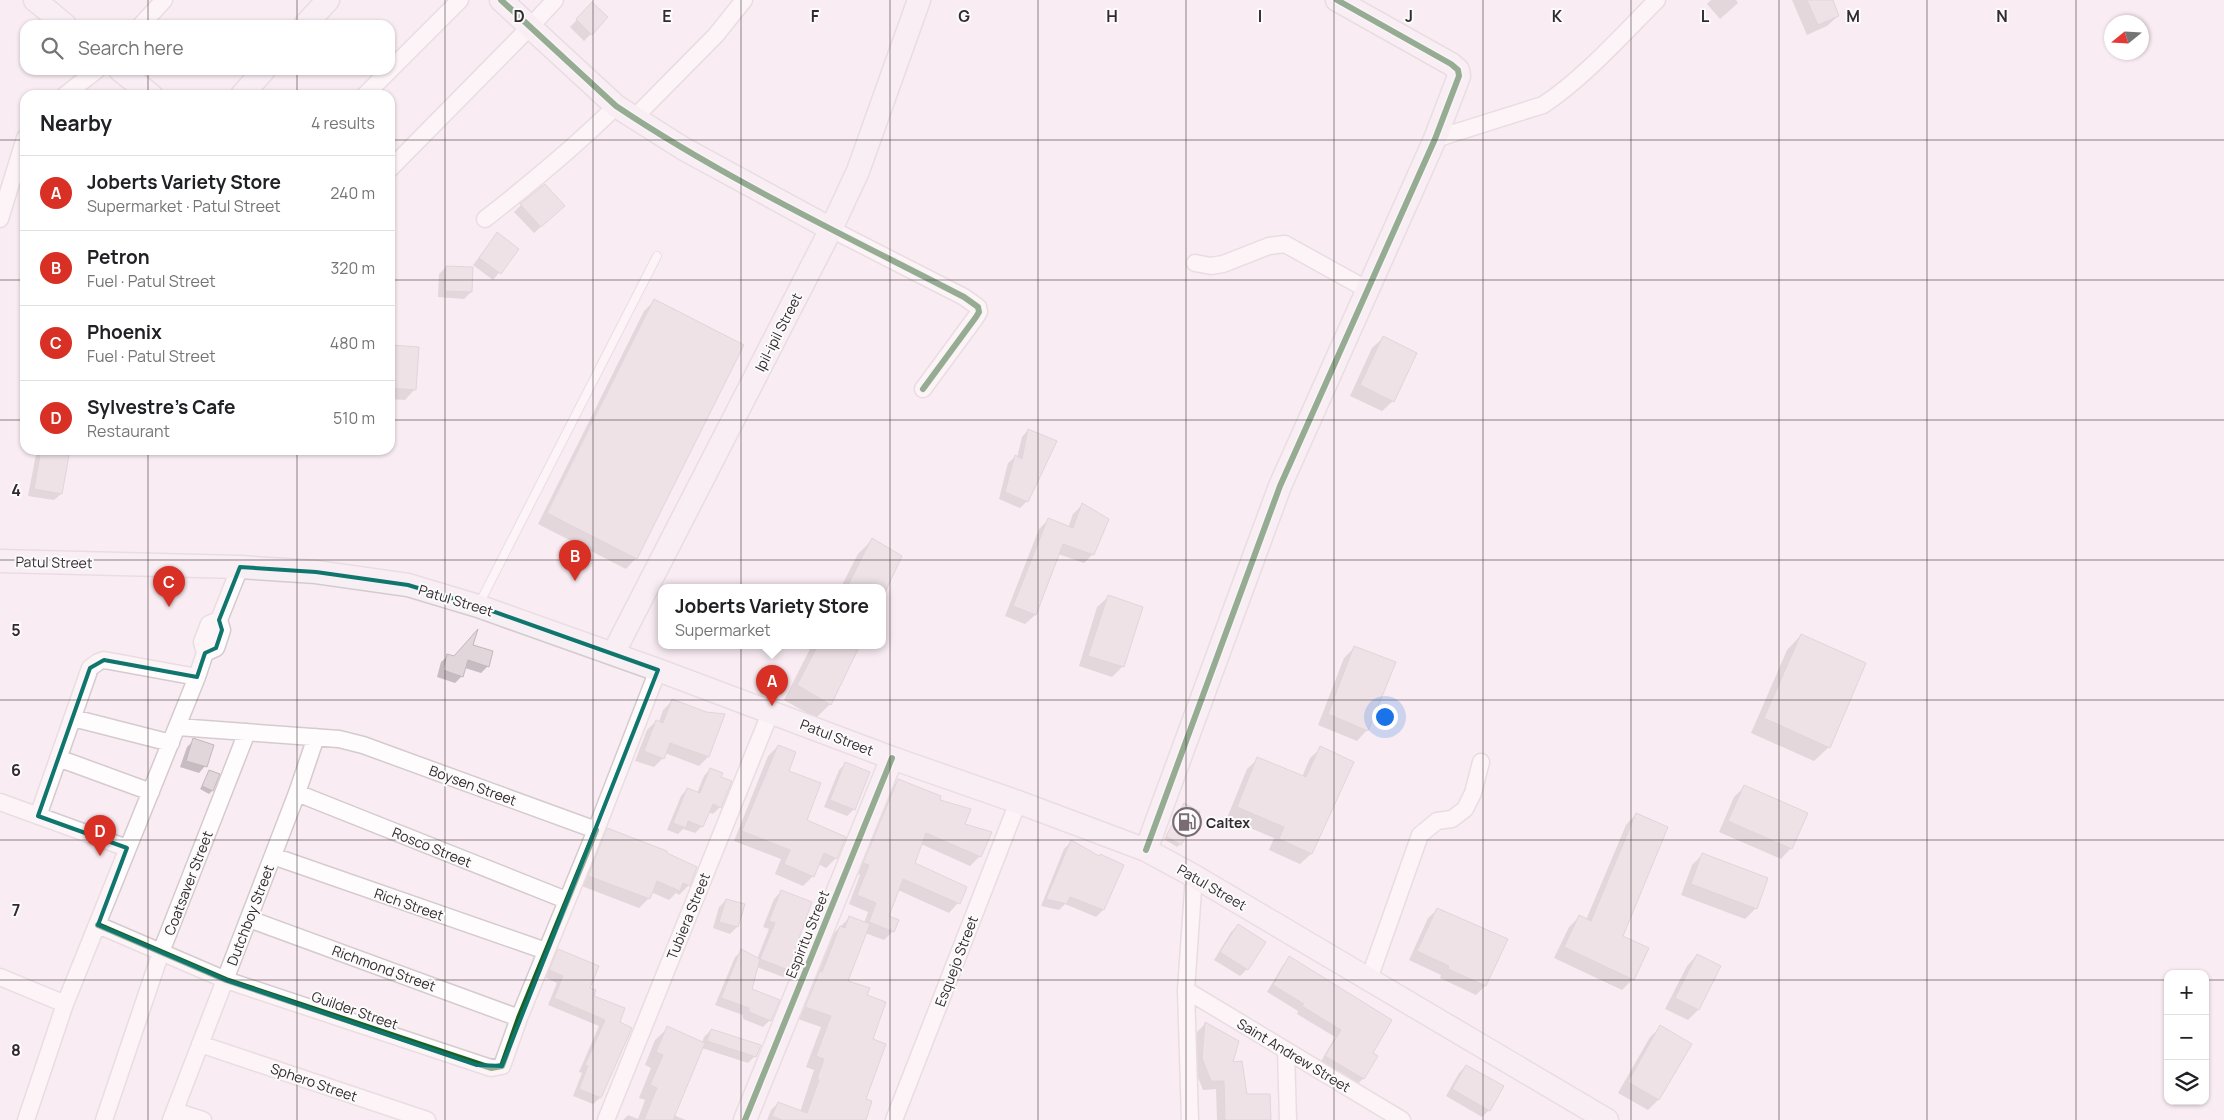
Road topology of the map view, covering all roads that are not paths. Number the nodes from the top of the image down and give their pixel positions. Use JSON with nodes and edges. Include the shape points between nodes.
{"nodes":[{"id":1,"x":35,"y":0,"type":"edge"},
{"id":2,"x":164,"y":0,"type":"edge"},
{"id":3,"x":328,"y":0,"type":"edge"},
{"id":4,"x":460,"y":0,"type":"edge"},
{"id":5,"x":502,"y":0,"type":"edge"},
{"id":6,"x":555,"y":0,"type":"edge"},
{"id":7,"x":744,"y":0,"type":"edge"},
{"id":8,"x":919,"y":0,"type":"edge"},
{"id":9,"x":1337,"y":0,"type":"edge"},
{"id":10,"x":1657,"y":0,"type":"edge"},
{"id":11,"x":59,"y":20,"type":"edge"},
{"id":12,"x":146,"y":20,"type":"edge"},
{"id":13,"x":310,"y":20,"type":"edge"},
{"id":14,"x":530,"y":28,"type":"junction"},
{"id":15,"x":395,"y":65,"type":"edge"},
{"id":16,"x":91,"y":75,"type":"edge"},
{"id":17,"x":126,"y":75,"type":"edge"},
{"id":18,"x":260,"y":75,"type":"edge"},
{"id":19,"x":385,"y":75,"type":"edge"},
{"id":20,"x":72,"y":90,"type":"edge"},
{"id":21,"x":145,"y":90,"type":"edge"},
{"id":22,"x":246,"y":90,"type":"edge"},
{"id":23,"x":370,"y":90,"type":"edge"},
{"id":24,"x":625,"y":112,"type":"junction"},
{"id":25,"x":1435,"y":139,"type":"junction"},
{"id":26,"x":20,"y":154,"type":"edge"},
{"id":27,"x":395,"y":164,"type":"edge"},
{"id":28,"x":0,"y":219,"type":"edge"},
{"id":29,"x":485,"y":219,"type":"dead end"},
{"id":30,"x":831,"y":229,"type":"junction"},
{"id":31,"x":657,"y":256,"type":"dead end"},
{"id":32,"x":1195,"y":263,"type":"dead end"},
{"id":33,"x":1368,"y":290,"type":"junction"},
{"id":34,"x":922,"y":389,"type":"dead end"},
{"id":35,"x":0,"y":561,"type":"edge"},
{"id":36,"x":240,"y":567,"type":"junction"},
{"id":37,"x":478,"y":606,"type":"junction"},
{"id":38,"x":613,"y":654,"type":"junction"},
{"id":39,"x":658,"y":670,"type":"junction"},
{"id":40,"x":197,"y":677,"type":"junction"},
{"id":41,"x":771,"y":712,"type":"junction"},
{"id":42,"x":73,"y":718,"type":"junction"},
{"id":43,"x":178,"y":727,"type":"junction"},
{"id":44,"x":247,"y":732,"type":"junction"},
{"id":45,"x":316,"y":737,"type":"junction"},
{"id":46,"x":171,"y":743,"type":"junction"},
{"id":47,"x":58,"y":758,"type":"junction"},
{"id":48,"x":892,"y":758,"type":"junction"},
{"id":49,"x":1481,"y":762,"type":"dead end"},
{"id":50,"x":151,"y":792,"type":"junction"},
{"id":51,"x":297,"y":794,"type":"junction"},
{"id":52,"x":0,"y":802,"type":"edge"},
{"id":53,"x":1018,"y":802,"type":"junction"},
{"id":54,"x":38,"y":816,"type":"junction"},
{"id":55,"x":596,"y":830,"type":"junction"},
{"id":56,"x":127,"y":848,"type":"junction"},
{"id":57,"x":1146,"y":850,"type":"junction"},
{"id":58,"x":273,"y":856,"type":"junction"},
{"id":59,"x":1194,"y":876,"type":"junction"},
{"id":60,"x":566,"y":900,"type":"junction"},
{"id":61,"x":248,"y":919,"type":"junction"},
{"id":62,"x":98,"y":925,"type":"junction"},
{"id":63,"x":546,"y":951,"type":"junction"},
{"id":64,"x":161,"y":952,"type":"junction"},
{"id":65,"x":0,"y":977,"type":"edge"},
{"id":66,"x":1369,"y":979,"type":"junction"},
{"id":67,"x":226,"y":980,"type":"junction"},
{"id":68,"x":1186,"y":990,"type":"junction"},
{"id":69,"x":65,"y":1004,"type":"junction"},
{"id":70,"x":519,"y":1018,"type":"junction"},
{"id":71,"x":200,"y":1044,"type":"junction"},
{"id":72,"x":1286,"y":1050,"type":"junction"},
{"id":73,"x":173,"y":1115,"type":"edge"},
{"id":74,"x":26,"y":1120,"type":"edge"},
{"id":75,"x":104,"y":1120,"type":"edge"},
{"id":76,"x":203,"y":1120,"type":"edge"},
{"id":77,"x":427,"y":1120,"type":"edge"},
{"id":78,"x":606,"y":1120,"type":"edge"},
{"id":79,"x":745,"y":1120,"type":"edge"},
{"id":80,"x":894,"y":1120,"type":"edge"},
{"id":81,"x":1190,"y":1120,"type":"edge"},
{"id":82,"x":1288,"y":1120,"type":"edge"},
{"id":83,"x":1402,"y":1120,"type":"edge"},
{"id":84,"x":1608,"y":1120,"type":"edge"}],
"edges":[{"from":1,"to":11,"type":"main road"},
{"from":2,"to":12,"type":"street"},
{"from":3,"to":13,"type":"main road"},
{"from":4,"to":15,"type":"street"},
{"from":5,"to":14,"type":"main road"},
{"from":6,"to":14,"type":"street"},
{"from":7,"to":24,"type":"street","via":[[716,35]]},
{"from":8,"to":30,"type":"main road","name":"Ipil-ipil Street","via":[[858,171]]},
{"from":9,"to":25,"type":"main road","via":[[1458,70],[1457,84]]},
{"from":10,"to":25,"type":"street","via":[[1583,72],[1543,105]]},
{"from":14,"to":24,"type":"main road"},
{"from":14,"to":27,"type":"street"},
{"from":16,"to":20,"type":"street"},
{"from":17,"to":21,"type":"main road"},
{"from":18,"to":22,"type":"main road"},
{"from":19,"to":23,"type":"street"},
{"from":24,"to":29,"type":"street","via":[[585,137]]},
{"from":24,"to":30,"type":"main road","via":[[684,149]]},
{"from":25,"to":33,"type":"main road"},
{"from":26,"to":28,"type":"street"},
{"from":30,"to":34,"type":"street","via":[[978,307],[976,317]]},
{"from":30,"to":38,"type":"main road","name":"Ipil-ipil Street"},
{"from":31,"to":37,"type":"lane"},
{"from":32,"to":33,"type":"street","via":[[1223,264],[1269,246],[1285,244]]},
{"from":33,"to":57,"type":"main road","via":[[1280,486]]},
{"from":35,"to":36,"type":"main road","name":"Patul Street"},
{"from":36,"to":37,"type":"main road","name":"Patul Street","via":[[316,572],[408,585]]},
{"from":36,"to":40,"type":"street","via":[[218,620],[209,624],[202,642],[204,653]]},
{"from":37,"to":38,"type":"main road","name":"Patul Street"},
{"from":38,"to":39,"type":"main road","name":"Patul Street"},
{"from":39,"to":41,"type":"main road","name":"Patul Street"},
{"from":39,"to":55,"type":"street"},
{"from":40,"to":42,"type":"street","via":[[104,660],[90,668]]},
{"from":40,"to":43,"type":"street"},
{"from":41,"to":48,"type":"main road","name":"Patul Street"},
{"from":41,"to":78,"type":"street","name":"Tubiera Street"},
{"from":42,"to":46,"type":"street"},
{"from":42,"to":47,"type":"street"},
{"from":43,"to":44,"type":"street","name":"Boysen Street"},
{"from":43,"to":46,"type":"street"},
{"from":44,"to":45,"type":"street","name":"Boysen Street"},
{"from":44,"to":64,"type":"street","name":"Coatsaver Street"},
{"from":45,"to":51,"type":"street","name":"Dutchboy Street"},
{"from":45,"to":55,"type":"street","name":"Boysen Street","via":[[363,745]]},
{"from":46,"to":50,"type":"street"},
{"from":47,"to":50,"type":"street"},
{"from":47,"to":54,"type":"street"},
{"from":48,"to":53,"type":"main road","name":"Patul Street"},
{"from":48,"to":79,"type":"main road","name":"Espiritu Street"},
{"from":49,"to":66,"type":"street","via":[[1465,809],[1452,819],[1438,821],[1420,835]]},
{"from":50,"to":56,"type":"street"},
{"from":51,"to":58,"type":"street","name":"Dutchboy Street"},
{"from":51,"to":60,"type":"street","name":"Rosco Street"},
{"from":52,"to":54,"type":"street"},
{"from":53,"to":57,"type":"main road","name":"Patul Street"},
{"from":53,"to":80,"type":"street","name":"Esquejo Street"},
{"from":54,"to":56,"type":"street"},
{"from":55,"to":60,"type":"street"},
{"from":56,"to":62,"type":"street"},
{"from":57,"to":59,"type":"main road","name":"Patul Street"},
{"from":58,"to":61,"type":"street","name":"Dutchboy Street"},
{"from":58,"to":63,"type":"street","name":"Rich Street"},
{"from":59,"to":66,"type":"main road","name":"Patul Street"},
{"from":59,"to":68,"type":"street"},
{"from":60,"to":63,"type":"street"},
{"from":61,"to":67,"type":"street","name":"Dutchboy Street"},
{"from":61,"to":70,"type":"street","name":"Richmond Street"},
{"from":62,"to":64,"type":"street","name":"Guilder Street"},
{"from":62,"to":69,"type":"street"},
{"from":63,"to":70,"type":"street"},
{"from":64,"to":67,"type":"street","name":"Guilder Street"},
{"from":64,"to":75,"type":"street","name":"Coatsaver Street"},
{"from":65,"to":69,"type":"street"},
{"from":66,"to":84,"type":"main road","name":"Patul Street"},
{"from":67,"to":70,"type":"street","name":"Guilder Street","via":[[491,1068],[502,1066]]},
{"from":67,"to":71,"type":"street","name":"Dutchboy Street"},
{"from":68,"to":72,"type":"street","name":"Saint Andrew Street"},
{"from":68,"to":81,"type":"street"},
{"from":69,"to":74,"type":"street"},
{"from":71,"to":73,"type":"street","name":"Dutchboy Street"},
{"from":71,"to":77,"type":"street","name":"Sphero Street"},
{"from":72,"to":82,"type":"street"},
{"from":72,"to":83,"type":"street","name":"Saint Andrew Street"},
{"from":73,"to":76,"type":"street"}]}
